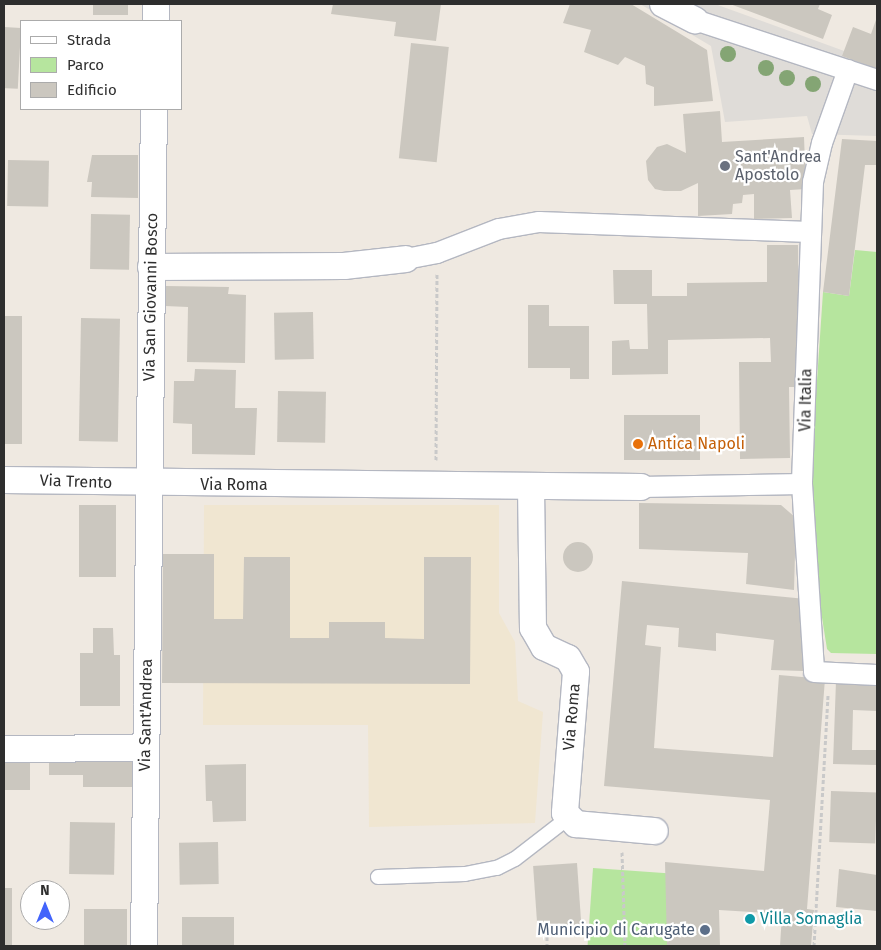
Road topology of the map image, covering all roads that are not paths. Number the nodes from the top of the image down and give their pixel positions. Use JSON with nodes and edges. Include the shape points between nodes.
{"nodes":[{"id":1,"x":156,"y":4,"type":"edge"},
{"id":2,"x":663,"y":4,"type":"edge"},
{"id":3,"x":156,"y":20,"type":"edge"},
{"id":4,"x":695,"y":20,"type":"joint"},
{"id":5,"x":848,"y":70,"type":"junction"},
{"id":6,"x":877,"y":80,"type":"edge"},
{"id":7,"x":154,"y":110,"type":"edge"},
{"id":8,"x":810,"y":232,"type":"junction"},
{"id":9,"x":406,"y":260,"type":"joint"},
{"id":10,"x":151,"y":267,"type":"junction"},
{"id":11,"x":4,"y":480,"type":"edge"},
{"id":12,"x":148,"y":484,"type":"junction"},
{"id":13,"x":802,"y":484,"type":"junction"},
{"id":14,"x":530,"y":487,"type":"junction"},
{"id":15,"x":642,"y":487,"type":"joint"},
{"id":16,"x":877,"y":675,"type":"edge"},
{"id":17,"x":145,"y":748,"type":"junction"},
{"id":18,"x":4,"y":749,"type":"edge"},
{"id":19,"x":568,"y":818,"type":"junction"},
{"id":20,"x":655,"y":832,"type":"dead end"},
{"id":21,"x":378,"y":877,"type":"dead end"},
{"id":22,"x":144,"y":946,"type":"edge"}],
"edges":[{"from":1,"to":3,"type":"street"},
{"from":2,"to":4,"type":"street"},
{"from":4,"to":5,"type":"street"},
{"from":5,"to":6,"type":"street"},
{"from":5,"to":8,"type":"street","name":"Via Italia","via":[[816,165]]},
{"from":7,"to":10,"type":"street","name":"Via San Giovanni Bosco"},
{"from":8,"to":9,"type":"street","via":[[539,222],[499,229],[437,253]]},
{"from":8,"to":13,"type":"street","name":"Via Italia"},
{"from":9,"to":10,"type":"street","via":[[344,266]]},
{"from":10,"to":12,"type":"street","name":"Via San Giovanni Bosco"},
{"from":11,"to":12,"type":"street","name":"Via Trento"},
{"from":12,"to":14,"type":"street","name":"Via Roma"},
{"from":12,"to":17,"type":"street","name":"Via Sant'Andrea"},
{"from":13,"to":15,"type":"street","name":"Via Roma"},
{"from":13,"to":16,"type":"street","name":"Via Italia","via":[[814,672]]},
{"from":14,"to":15,"type":"street","name":"Via Roma"},
{"from":14,"to":19,"type":"street","name":"Via Roma","via":[[533,628],[544,647],[568,658],[576,672],[564,801]]},
{"from":17,"to":18,"type":"street"},
{"from":17,"to":22,"type":"street","name":"Via Sant'Andrea"},
{"from":19,"to":20,"type":"street","via":[[576,824]]},
{"from":19,"to":21,"type":"lane","via":[[515,859],[497,868],[465,874]]}]}
